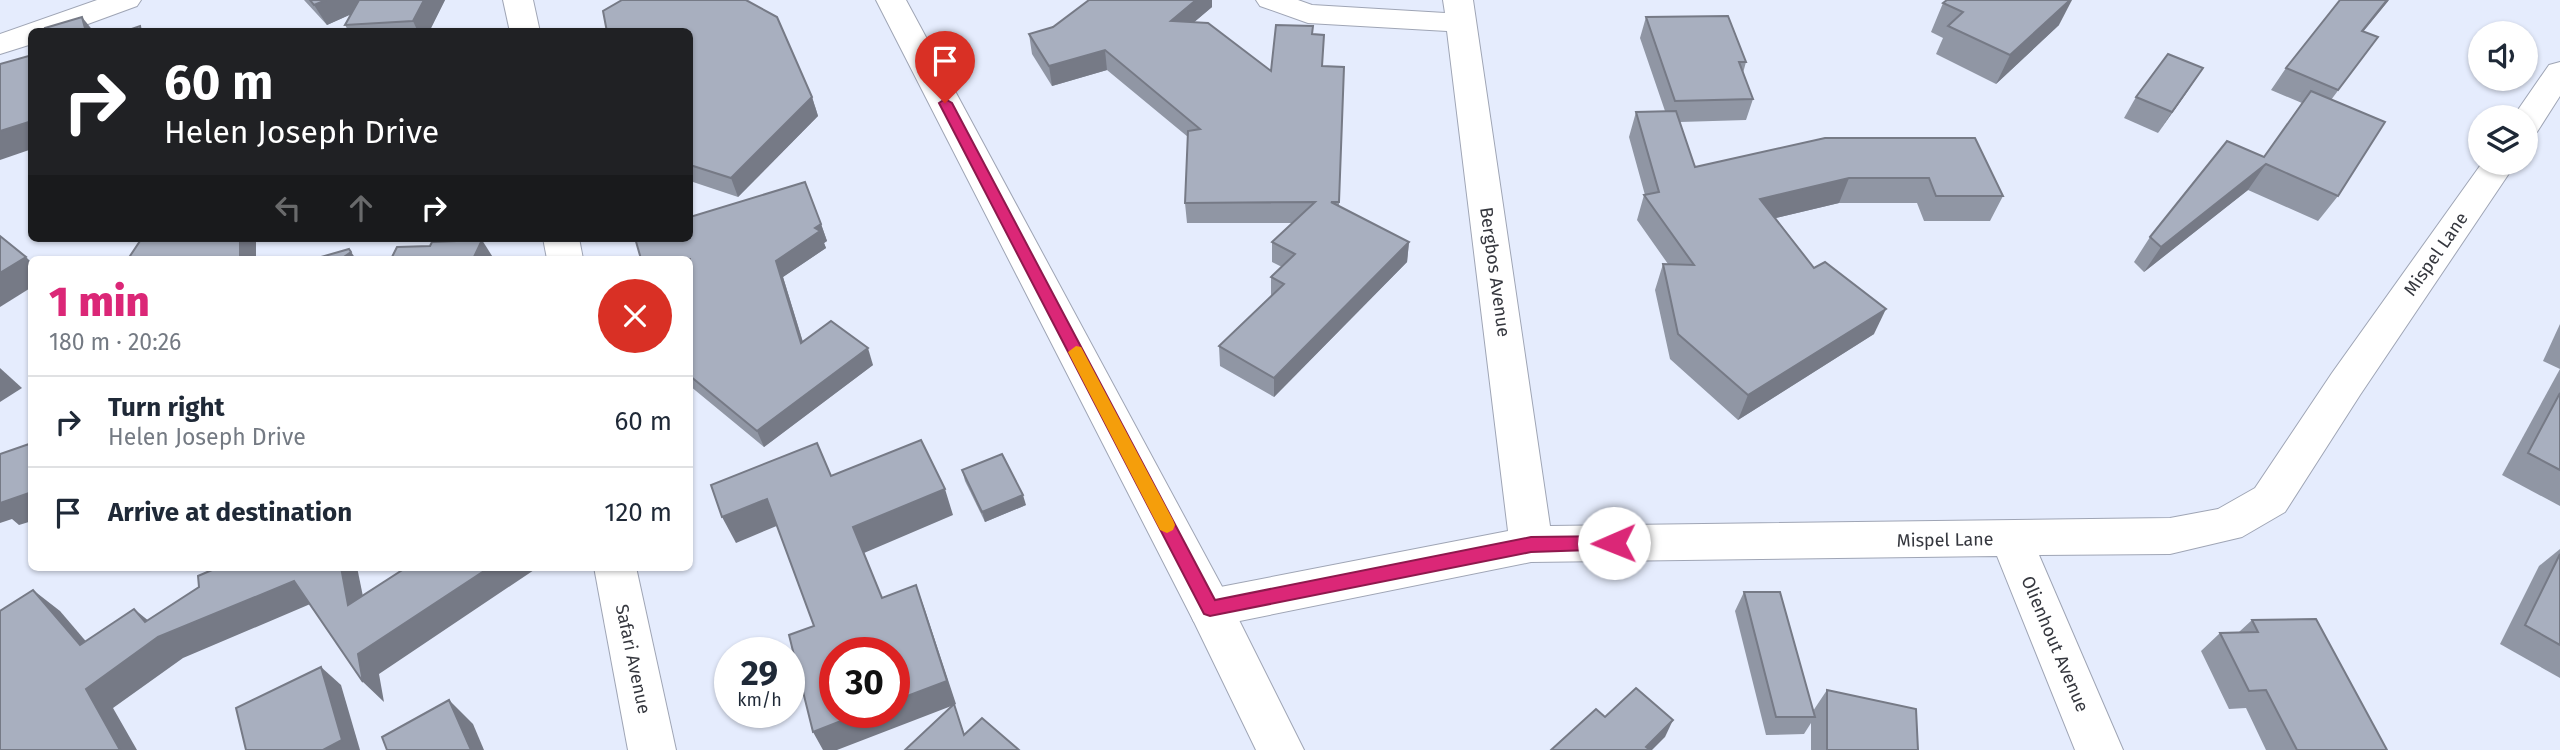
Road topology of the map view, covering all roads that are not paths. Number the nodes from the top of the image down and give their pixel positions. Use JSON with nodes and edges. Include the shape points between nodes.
{"nodes":[{"id":1,"x":126,"y":0,"type":"edge"},
{"id":2,"x":518,"y":0,"type":"edge"},
{"id":3,"x":891,"y":0,"type":"edge"},
{"id":4,"x":1271,"y":0,"type":"edge"},
{"id":5,"x":1460,"y":11,"type":"edge"},
{"id":6,"x":46,"y":28,"type":"edge"},
{"id":7,"x":525,"y":28,"type":"edge"},
{"id":8,"x":28,"y":34,"type":"edge"},
{"id":9,"x":0,"y":45,"type":"edge"},
{"id":10,"x":2560,"y":72,"type":"edge"},
{"id":11,"x":2538,"y":105,"type":"edge"},
{"id":12,"x":2491,"y":175,"type":"edge"},
{"id":13,"x":2011,"y":539,"type":"junction"},
{"id":14,"x":1531,"y":544,"type":"junction"},
{"id":15,"x":616,"y":571,"type":"edge"},
{"id":16,"x":1210,"y":608,"type":"junction"},
{"id":17,"x":652,"y":750,"type":"edge"},
{"id":18,"x":1280,"y":750,"type":"edge"},
{"id":19,"x":2099,"y":750,"type":"edge"}],
"edges":[{"from":1,"to":6,"type":"street"},
{"from":2,"to":7,"type":"street"},
{"from":3,"to":16,"type":"street"},
{"from":4,"to":5,"type":"street","via":[[1308,14]]},
{"from":5,"to":14,"type":"street","name":"Bergbos Avenue"},
{"from":8,"to":9,"type":"street"},
{"from":10,"to":11,"type":"street"},
{"from":12,"to":13,"type":"street","name":"Mispel Lane","via":[[2270,500],[2227,525],[2170,536]]},
{"from":13,"to":14,"type":"street","name":"Mispel Lane"},
{"from":13,"to":19,"type":"street","name":"Olienhout Avenue"},
{"from":14,"to":16,"type":"street","name":"Mispel Lane"},
{"from":15,"to":17,"type":"street","name":"Safari Avenue"},
{"from":16,"to":18,"type":"street"}]}
